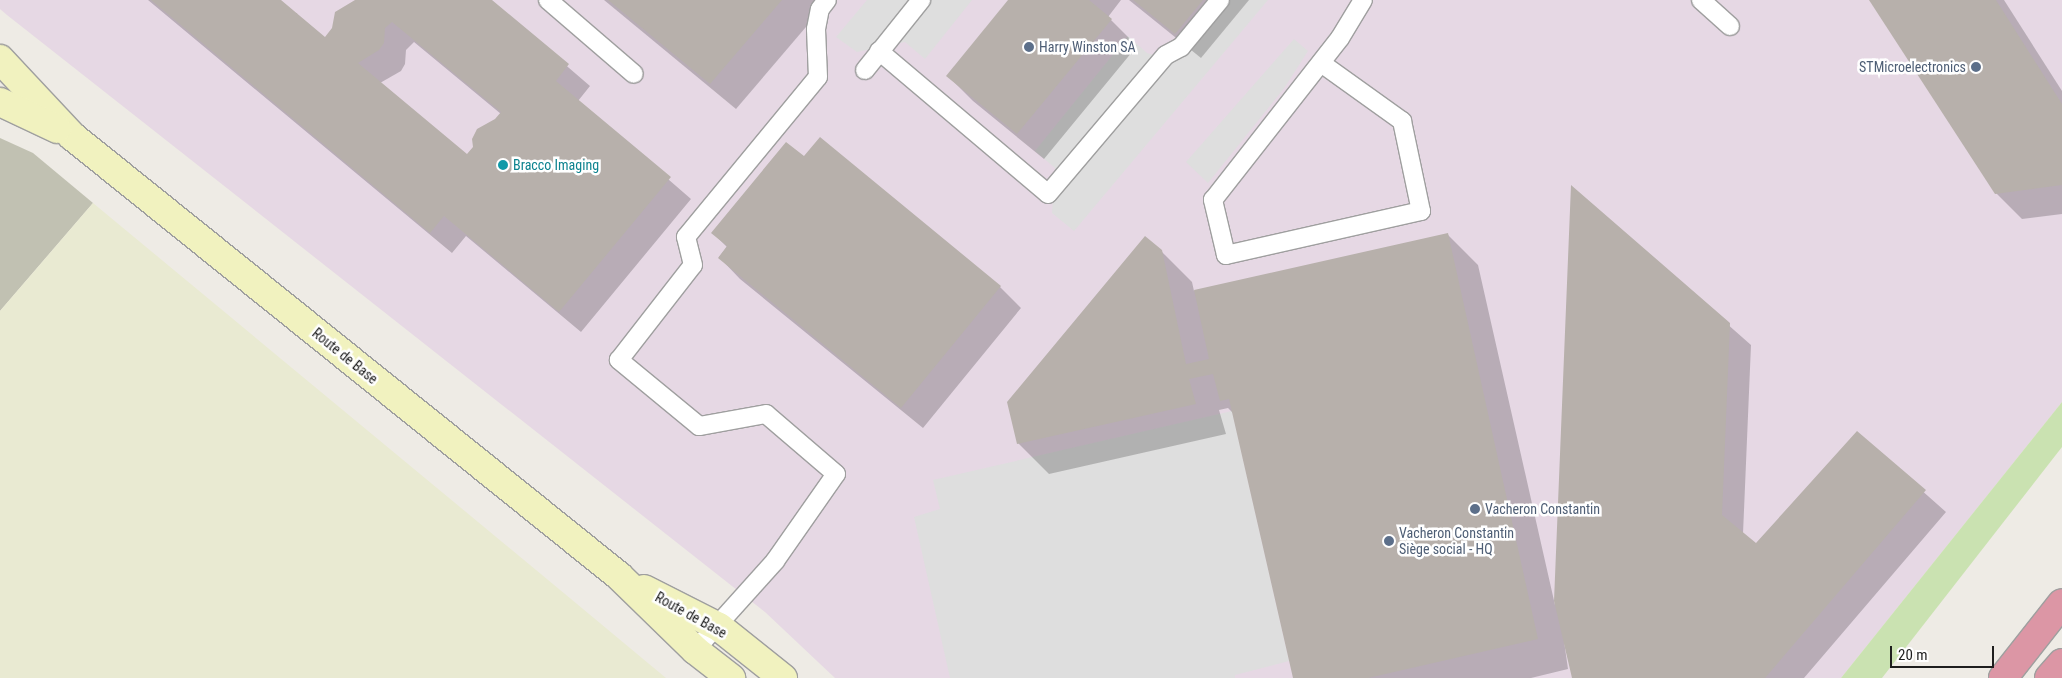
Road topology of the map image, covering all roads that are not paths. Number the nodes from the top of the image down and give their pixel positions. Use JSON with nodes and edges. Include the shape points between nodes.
{"nodes":[{"id":1,"x":548,"y":0,"type":"edge"},
{"id":2,"x":827,"y":0,"type":"edge"},
{"id":3,"x":921,"y":0,"type":"edge"},
{"id":4,"x":1220,"y":0,"type":"edge"},
{"id":5,"x":1363,"y":0,"type":"edge"},
{"id":6,"x":1701,"y":0,"type":"edge"},
{"id":7,"x":1730,"y":26,"type":"dead end"},
{"id":8,"x":879,"y":51,"type":"junction"},
{"id":9,"x":0,"y":59,"type":"edge"},
{"id":10,"x":1321,"y":62,"type":"junction"},
{"id":11,"x":865,"y":70,"type":"dead end"},
{"id":12,"x":634,"y":74,"type":"dead end"},
{"id":13,"x":0,"y":102,"type":"edge"},
{"id":14,"x":72,"y":136,"type":"junction"},
{"id":15,"x":619,"y":576,"type":"junction"},
{"id":16,"x":2062,"y":603,"type":"edge"},
{"id":17,"x":719,"y":627,"type":"junction"},
{"id":18,"x":696,"y":650,"type":"junction"},
{"id":19,"x":2062,"y":664,"type":"edge"},
{"id":20,"x":730,"y":678,"type":"edge"},
{"id":21,"x":783,"y":678,"type":"edge"},
{"id":22,"x":2003,"y":678,"type":"edge"},
{"id":23,"x":2049,"y":678,"type":"edge"}],
"edges":[{"from":1,"to":12,"type":"lane"},
{"from":2,"to":17,"type":"lane","via":[[820,9],[816,29],[818,77],[686,237],[693,265],[618,360],[699,426],[766,414],[836,474],[775,561]]},
{"from":3,"to":8,"type":"lane"},
{"from":4,"to":8,"type":"lane","via":[[1181,47],[1166,54],[1048,194]]},
{"from":5,"to":10,"type":"lane"},
{"from":6,"to":7,"type":"lane"},
{"from":8,"to":11,"type":"lane"},
{"from":9,"to":14,"type":"street","name":"Route de Base"},
{"from":10,"to":10,"type":"lane","via":[[1213,200],[1226,255],[1421,211],[1402,121]]},
{"from":13,"to":14,"type":"street","name":"Route de Base"},
{"from":14,"to":15,"type":"street","name":"Route de Base"},
{"from":15,"to":17,"type":"street","name":"Route de Base"},
{"from":15,"to":18,"type":"street","name":"Route de Base"},
{"from":16,"to":22,"type":"highway"},
{"from":17,"to":18,"type":"lane"},
{"from":17,"to":21,"type":"street","name":"Route de Base"},
{"from":18,"to":20,"type":"street","name":"Route de Base"},
{"from":19,"to":23,"type":"highway"}]}
